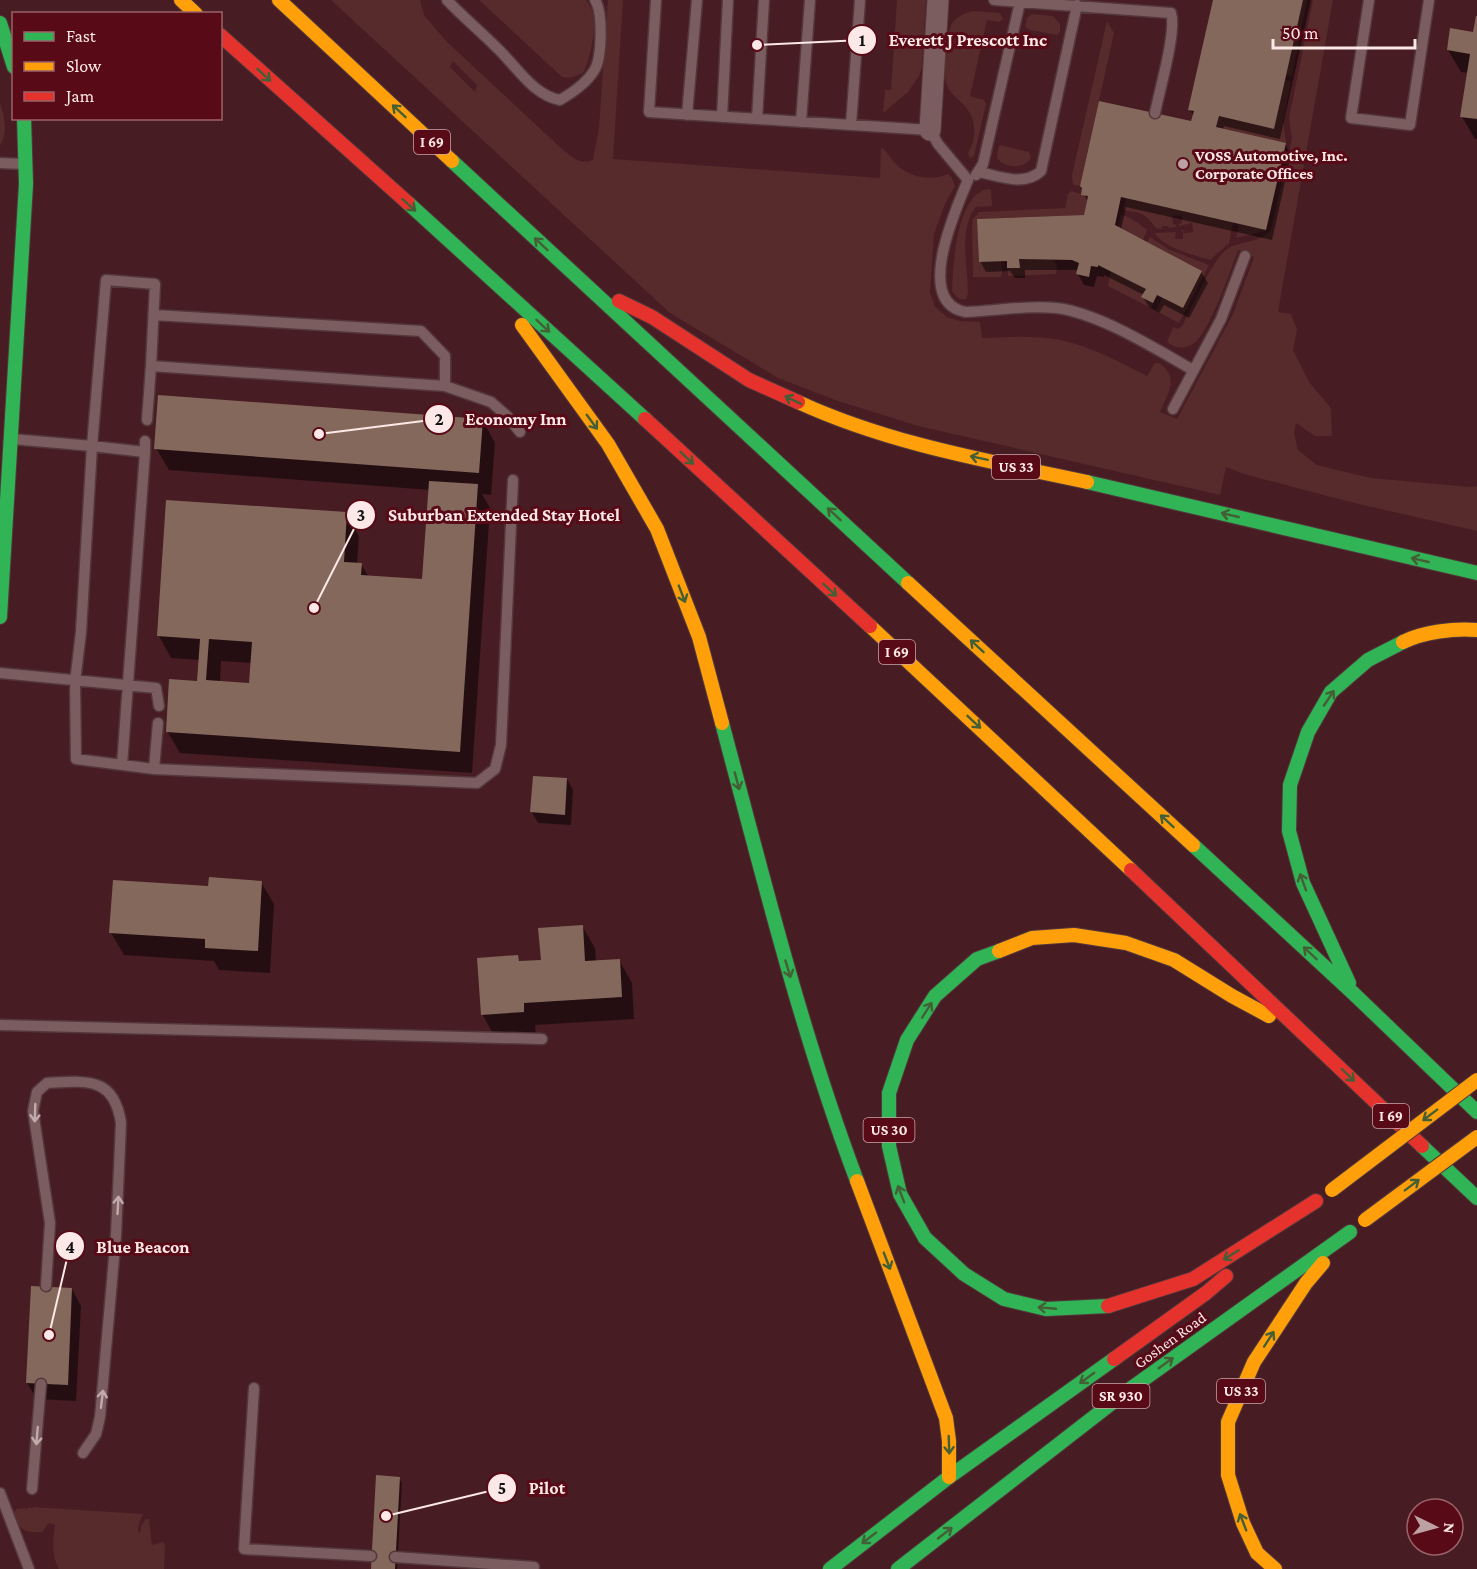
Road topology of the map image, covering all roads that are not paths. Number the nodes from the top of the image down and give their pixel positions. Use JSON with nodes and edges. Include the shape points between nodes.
{"nodes":[{"id":1,"x":181,"y":0,"type":"edge"},
{"id":2,"x":279,"y":0,"type":"edge"},
{"id":3,"x":447,"y":0,"type":"edge"},
{"id":4,"x":595,"y":0,"type":"edge"},
{"id":5,"x":656,"y":0,"type":"edge"},
{"id":6,"x":697,"y":0,"type":"edge"},
{"id":7,"x":728,"y":0,"type":"edge"},
{"id":8,"x":764,"y":0,"type":"edge"},
{"id":9,"x":810,"y":0,"type":"edge"},
{"id":10,"x":860,"y":0,"type":"edge"},
{"id":11,"x":938,"y":0,"type":"edge"},
{"id":12,"x":994,"y":0,"type":"edge"},
{"id":13,"x":1155,"y":0,"type":"edge"},
{"id":14,"x":1369,"y":0,"type":"edge"},
{"id":15,"x":1429,"y":0,"type":"edge"},
{"id":16,"x":1020,"y":2,"type":"junction"},
{"id":17,"x":1077,"y":5,"type":"junction"},
{"id":18,"x":194,"y":12,"type":"edge"},
{"id":19,"x":1153,"y":12,"type":"junction"},
{"id":20,"x":0,"y":23,"type":"edge"},
{"id":21,"x":222,"y":38,"type":"edge"},
{"id":22,"x":12,"y":62,"type":"edge"},
{"id":23,"x":1155,"y":113,"type":"dead end"},
{"id":24,"x":687,"y":115,"type":"junction"},
{"id":25,"x":722,"y":117,"type":"junction"},
{"id":26,"x":757,"y":119,"type":"junction"},
{"id":27,"x":24,"y":120,"type":"edge"},
{"id":28,"x":801,"y":122,"type":"junction"},
{"id":29,"x":851,"y":125,"type":"junction"},
{"id":30,"x":930,"y":130,"type":"junction"},
{"id":31,"x":0,"y":164,"type":"edge"},
{"id":32,"x":26,"y":164,"type":"junction"},
{"id":33,"x":979,"y":172,"type":"junction"},
{"id":34,"x":968,"y":180,"type":"junction"},
{"id":35,"x":1245,"y":256,"type":"dead end"},
{"id":36,"x":484,"y":272,"type":"junction"},
{"id":37,"x":584,"y":284,"type":"junction"},
{"id":38,"x":154,"y":315,"type":"junction"},
{"id":39,"x":151,"y":366,"type":"junction"},
{"id":40,"x":1193,"y":370,"type":"junction"},
{"id":41,"x":445,"y":386,"type":"junction"},
{"id":42,"x":1173,"y":409,"type":"dead end"},
{"id":43,"x":147,"y":420,"type":"dead end"},
{"id":44,"x":520,"y":432,"type":"dead end"},
{"id":45,"x":5,"y":438,"type":"edge"},
{"id":46,"x":92,"y":446,"type":"junction"},
{"id":47,"x":513,"y":480,"type":"dead end"},
{"id":48,"x":1,"y":572,"type":"edge"},
{"id":49,"x":1477,"y":573,"type":"edge"},
{"id":50,"x":0,"y":617,"type":"edge"},
{"id":51,"x":1477,"y":630,"type":"edge"},
{"id":52,"x":0,"y":673,"type":"edge"},
{"id":53,"x":75,"y":681,"type":"junction"},
{"id":54,"x":126,"y":686,"type":"junction"},
{"id":55,"x":159,"y":706,"type":"dead end"},
{"id":56,"x":158,"y":723,"type":"dead end"},
{"id":57,"x":122,"y":765,"type":"junction"},
{"id":58,"x":154,"y":768,"type":"junction"},
{"id":59,"x":1353,"y":993,"type":"junction"},
{"id":60,"x":0,"y":1025,"type":"edge"},
{"id":61,"x":1306,"y":1035,"type":"junction"},
{"id":62,"x":542,"y":1039,"type":"dead end"},
{"id":63,"x":1477,"y":1080,"type":"edge"},
{"id":64,"x":1477,"y":1112,"type":"edge"},
{"id":65,"x":1477,"y":1137,"type":"edge"},
{"id":66,"x":1477,"y":1198,"type":"edge"},
{"id":67,"x":1316,"y":1201,"type":"junction"},
{"id":68,"x":1350,"y":1232,"type":"junction"},
{"id":69,"x":46,"y":1287,"type":"dead end"},
{"id":70,"x":41,"y":1384,"type":"dead end"},
{"id":71,"x":254,"y":1388,"type":"dead end"},
{"id":72,"x":83,"y":1453,"type":"dead end"},
{"id":73,"x":949,"y":1476,"type":"junction"},
{"id":74,"x":32,"y":1489,"type":"dead end"},
{"id":75,"x":0,"y":1493,"type":"edge"},
{"id":76,"x":371,"y":1556,"type":"dead end"},
{"id":77,"x":395,"y":1557,"type":"dead end"},
{"id":78,"x":534,"y":1567,"type":"dead end"},
{"id":79,"x":29,"y":1569,"type":"edge"},
{"id":80,"x":830,"y":1569,"type":"edge"},
{"id":81,"x":898,"y":1569,"type":"edge"},
{"id":82,"x":1275,"y":1569,"type":"edge"}],
"edges":[{"from":1,"to":18,"type":"main road"},
{"from":37,"to":2,"type":"main road","number":"I 69","one_way":true},
{"from":3,"to":4,"type":"lane","via":[[525,78],[550,99],[560,100],[596,67],[601,23]]},
{"from":5,"to":24,"type":"lane","via":[[649,112]]},
{"from":6,"to":24,"type":"lane"},
{"from":7,"to":25,"type":"lane"},
{"from":8,"to":26,"type":"lane"},
{"from":9,"to":28,"type":"lane"},
{"from":10,"to":29,"type":"lane"},
{"from":11,"to":30,"type":"street"},
{"from":12,"to":16,"type":"lane"},
{"from":13,"to":19,"type":"lane"},
{"from":14,"to":15,"type":"lane","via":[[1351,118],[1410,126]]},
{"from":16,"to":17,"type":"lane"},
{"from":16,"to":33,"type":"lane"},
{"from":17,"to":19,"type":"lane"},
{"from":17,"to":33,"type":"lane","via":[[1041,171],[1019,180]]},
{"from":19,"to":23,"type":"lane","via":[[1171,14],[1173,19]]},
{"from":20,"to":22,"type":"main road"},
{"from":21,"to":36,"type":"main road","number":"I 69","one_way":true},
{"from":24,"to":25,"type":"lane"},
{"from":25,"to":26,"type":"lane"},
{"from":26,"to":28,"type":"lane"},
{"from":27,"to":32,"type":"main road"},
{"from":28,"to":29,"type":"lane"},
{"from":29,"to":30,"type":"lane"},
{"from":30,"to":34,"type":"lane"},
{"from":31,"to":32,"type":"lane"},
{"from":32,"to":45,"type":"main road"},
{"from":33,"to":34,"type":"lane"},
{"from":34,"to":40,"type":"lane","via":[[944,240],[941,278],[947,303],[966,312],[1048,308],[1078,313]]},
{"from":35,"to":40,"type":"lane","via":[[1226,308]]},
{"from":36,"to":61,"type":"main road","number":"I 69","one_way":true,"via":[[1019,764]]},
{"from":36,"to":73,"type":"main road","one_way":true,"via":[[608,444],[657,529],[699,637],[782,949],[834,1119],[946,1418]]},
{"from":49,"to":37,"type":"main road","number":"US 33","one_way":true,"via":[[906,442],[823,414],[749,380],[652,317]]},
{"from":59,"to":37,"type":"main road","number":"I 69","one_way":true},
{"from":38,"to":39,"type":"lane"},
{"from":38,"to":41,"type":"lane","via":[[421,331],[446,356]]},
{"from":38,"to":46,"type":"lane","via":[[155,284],[106,280]]},
{"from":39,"to":41,"type":"lane"},
{"from":39,"to":43,"type":"lane"},
{"from":40,"to":42,"type":"lane"},
{"from":41,"to":44,"type":"lane","via":[[491,402]]},
{"from":45,"to":46,"type":"lane"},
{"from":45,"to":48,"type":"main road"},
{"from":46,"to":53,"type":"lane"},
{"from":46,"to":54,"type":"lane","via":[[145,446]]},
{"from":47,"to":58,"type":"lane","via":[[501,745],[495,769],[477,783]]},
{"from":48,"to":50,"type":"main road"},
{"from":59,"to":51,"type":"main road","one_way":true,"via":[[1303,884],[1289,831],[1290,785],[1308,732],[1331,692],[1368,660],[1413,637]]},
{"from":52,"to":53,"type":"lane"},
{"from":53,"to":54,"type":"lane"},
{"from":53,"to":57,"type":"lane","via":[[76,759]]},
{"from":54,"to":55,"type":"lane","via":[[156,688]]},
{"from":54,"to":57,"type":"lane"},
{"from":56,"to":58,"type":"lane"},
{"from":57,"to":58,"type":"lane"},
{"from":59,"to":64,"type":"main road","number":"I 69"},
{"from":60,"to":62,"type":"lane"},
{"from":61,"to":66,"type":"main road","number":"I 69","one_way":true},
{"from":67,"to":61,"type":"main road","number":"US 30","one_way":true,"via":[[1193,1279],[1107,1306],[1046,1309],[1004,1299],[964,1274],[925,1238],[900,1194],[889,1146],[889,1093],[907,1040],[935,996],[977,958],[1032,938],[1074,935],[1126,943],[1174,960]]},
{"from":63,"to":67,"type":"main road","number":"US 30","one_way":true,"bridge":true},
{"from":68,"to":65,"type":"main road","number":"US 33","one_way":true,"bridge":true},
{"from":67,"to":73,"type":"main road","number":"SR 930","one_way":true,"via":[[1206,1293]]},
{"from":81,"to":68,"type":"main road","name":"Goshen Road","number":"SR 930","one_way":true,"via":[[1126,1392]]},
{"from":82,"to":68,"type":"main road","number":"US 33","one_way":true,"via":[[1257,1553],[1243,1523],[1228,1474],[1228,1422],[1254,1362],[1306,1283]]},
{"from":72,"to":69,"type":"lane","one_way":true,"via":[[96,1434],[100,1417],[116,1235],[122,1123],[119,1106],[103,1086],[47,1083],[37,1092],[33,1111],[35,1132],[50,1223]]},
{"from":70,"to":74,"type":"lane","one_way":true},
{"from":71,"to":76,"type":"lane","via":[[244,1549]]},
{"from":73,"to":80,"type":"main road","number":"SR 930","one_way":true},
{"from":75,"to":79,"type":"lane"},
{"from":77,"to":78,"type":"lane"}]}
